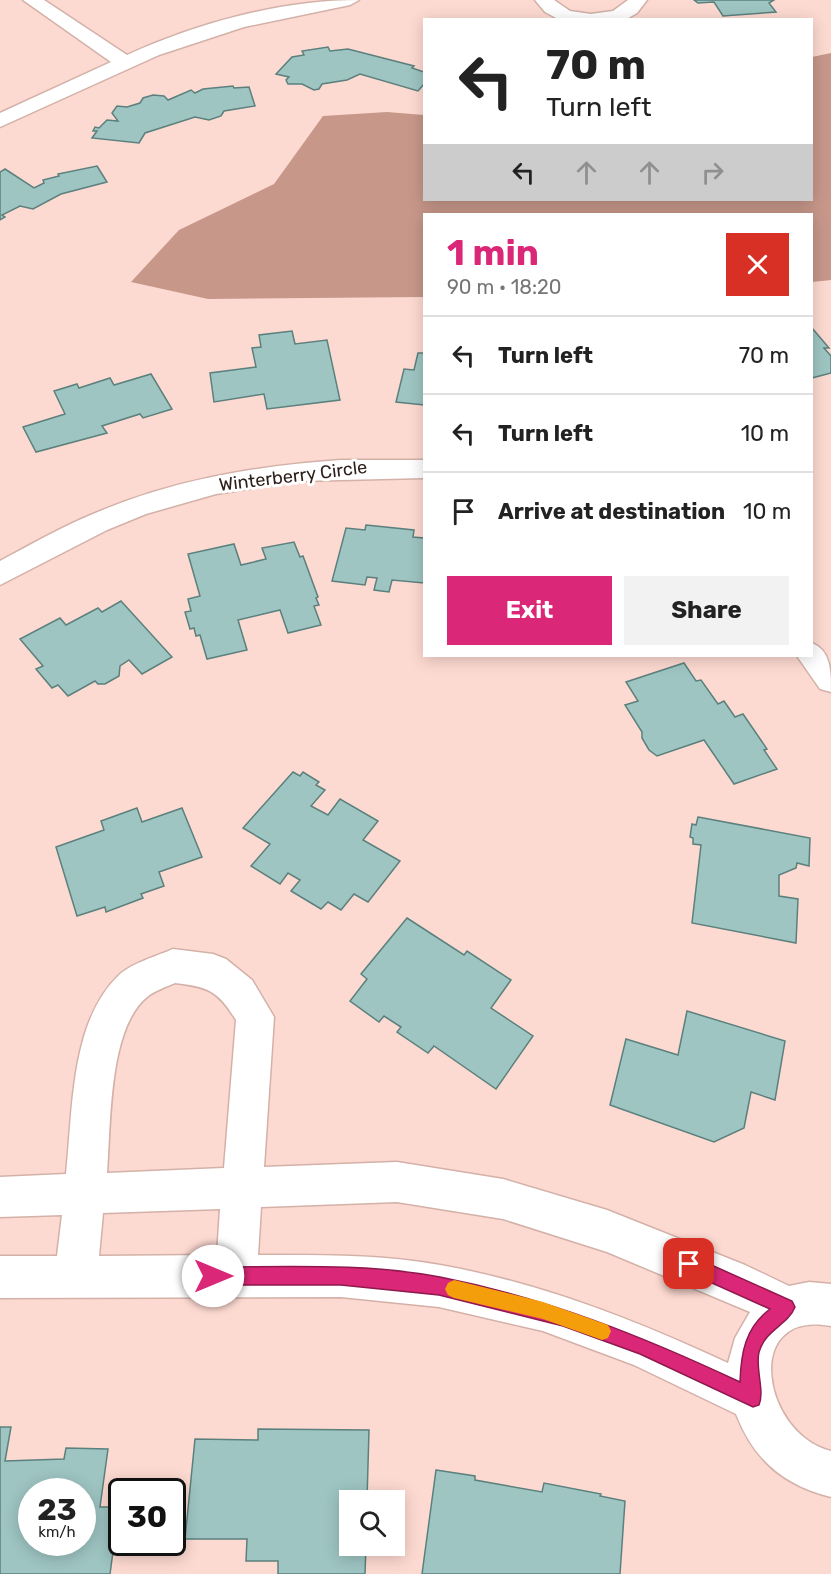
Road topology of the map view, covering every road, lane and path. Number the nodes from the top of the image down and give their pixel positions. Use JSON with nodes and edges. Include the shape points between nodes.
{"nodes":[{"id":1,"x":32,"y":0,"type":"edge"},
{"id":2,"x":350,"y":0,"type":"edge"},
{"id":3,"x":544,"y":0,"type":"edge"},
{"id":4,"x":638,"y":0,"type":"edge"},
{"id":5,"x":585,"y":18,"type":"edge"},
{"id":6,"x":596,"y":18,"type":"edge"},
{"id":7,"x":124,"y":63,"type":"junction"},
{"id":8,"x":0,"y":121,"type":"edge"},
{"id":9,"x":423,"y":469,"type":"edge"},
{"id":10,"x":0,"y":574,"type":"edge"},
{"id":11,"x":813,"y":656,"type":"edge"},
{"id":12,"x":831,"y":680,"type":"edge"},
{"id":13,"x":243,"y":1188,"type":"junction"},
{"id":14,"x":85,"y":1194,"type":"junction"},
{"id":15,"x":0,"y":1197,"type":"edge"},
{"id":16,"x":236,"y":1276,"type":"junction"},
{"id":17,"x":0,"y":1277,"type":"edge"},
{"id":18,"x":76,"y":1277,"type":"junction"},
{"id":19,"x":831,"y":1305,"type":"edge"},
{"id":20,"x":786,"y":1307,"type":"junction"},
{"id":21,"x":753,"y":1398,"type":"junction"},
{"id":22,"x":831,"y":1474,"type":"edge"}],
"edges":[{"from":1,"to":7,"type":"street"},
{"from":2,"to":7,"type":"street","via":[[240,22]]},
{"from":3,"to":5,"type":"street","via":[[554,10]]},
{"from":4,"to":6,"type":"street","via":[[624,14]]},
{"from":7,"to":8,"type":"street"},
{"from":9,"to":10,"type":"street","name":"Winterberry Circle","via":[[372,466],[302,472],[240,479],[172,495],[97,523]]},
{"from":11,"to":12,"type":"street"},
{"from":13,"to":14,"type":"street"},
{"from":13,"to":14,"type":"street","via":[[255,1017],[239,992],[213,971],[173,966],[134,985],[113,1009],[100,1041]]},
{"from":13,"to":16,"type":"street"},
{"from":13,"to":20,"type":"street","via":[[397,1182],[503,1199],[607,1232],[730,1280]]},
{"from":14,"to":15,"type":"street"},
{"from":14,"to":18,"type":"street"},
{"from":16,"to":18,"type":"street"},
{"from":16,"to":21,"type":"street","via":[[341,1276],[439,1286],[543,1310],[643,1346]]},
{"from":17,"to":18,"type":"street"},
{"from":19,"to":20,"type":"street","via":[[814,1301]]},
{"from":20,"to":21,"type":"street","via":[[764,1325],[750,1351],[749,1384]]},
{"from":21,"to":22,"type":"street","via":[[759,1418],[780,1448],[809,1468]]}]}
